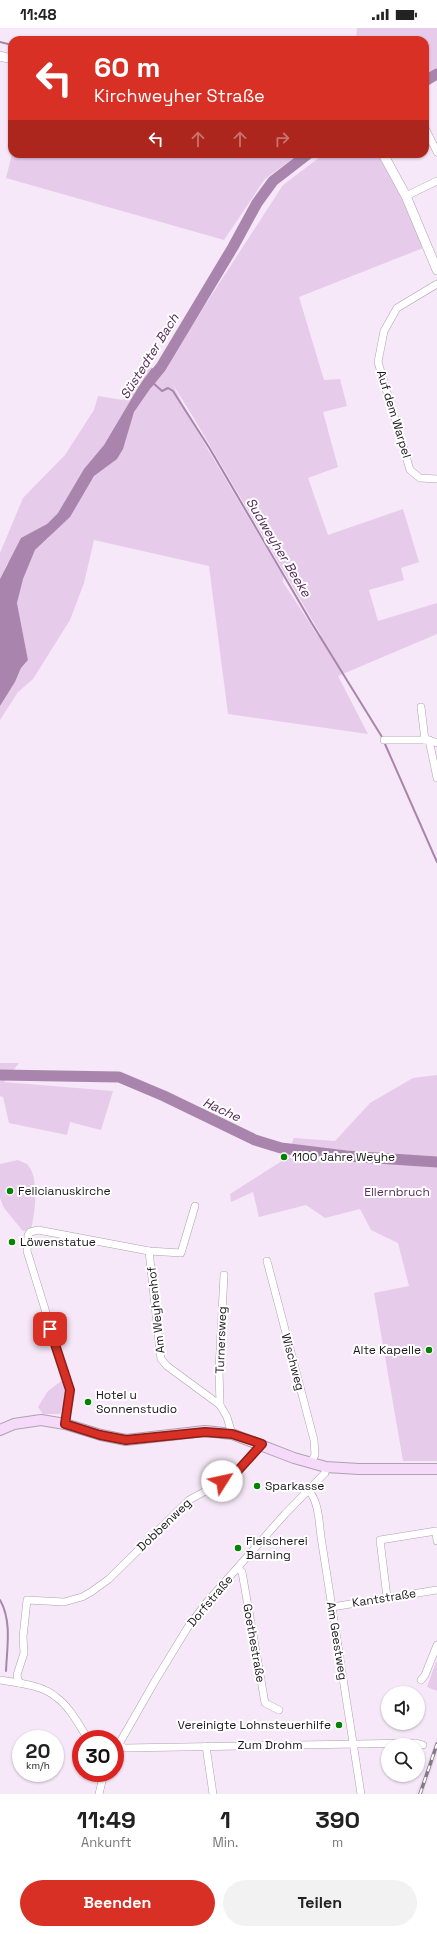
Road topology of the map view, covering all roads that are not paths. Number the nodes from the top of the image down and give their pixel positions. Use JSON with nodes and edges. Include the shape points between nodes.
{"nodes":[{"id":1,"x":429,"y":136,"type":"edge"},
{"id":2,"x":437,"y":152,"type":"edge"},
{"id":3,"x":385,"y":158,"type":"edge"},
{"id":4,"x":437,"y":181,"type":"edge"},
{"id":5,"x":406,"y":196,"type":"junction"},
{"id":6,"x":437,"y":270,"type":"edge"},
{"id":7,"x":437,"y":284,"type":"edge"},
{"id":8,"x":437,"y":479,"type":"edge"},
{"id":9,"x":421,"y":707,"type":"dead end"},
{"id":10,"x":384,"y":740,"type":"dead end"},
{"id":11,"x":427,"y":740,"type":"junction"},
{"id":12,"x":437,"y":743,"type":"edge"},
{"id":13,"x":437,"y":778,"type":"edge"},
{"id":14,"x":195,"y":1206,"type":"dead end"},
{"id":15,"x":149,"y":1251,"type":"junction"},
{"id":16,"x":267,"y":1261,"type":"dead end"},
{"id":17,"x":224,"y":1275,"type":"dead end"},
{"id":18,"x":220,"y":1405,"type":"junction"},
{"id":19,"x":65,"y":1424,"type":"junction"},
{"id":20,"x":0,"y":1430,"type":"edge"},
{"id":21,"x":232,"y":1434,"type":"junction"},
{"id":22,"x":262,"y":1444,"type":"junction"},
{"id":23,"x":310,"y":1463,"type":"junction"},
{"id":24,"x":326,"y":1467,"type":"junction"},
{"id":25,"x":437,"y":1469,"type":"edge"},
{"id":26,"x":309,"y":1491,"type":"junction"},
{"id":27,"x":437,"y":1541,"type":"edge"},
{"id":28,"x":238,"y":1568,"type":"junction"},
{"id":29,"x":437,"y":1590,"type":"edge"},
{"id":30,"x":387,"y":1597,"type":"junction"},
{"id":31,"x":332,"y":1607,"type":"junction"},
{"id":32,"x":437,"y":1645,"type":"edge"},
{"id":33,"x":0,"y":1680,"type":"edge"},
{"id":34,"x":421,"y":1680,"type":"dead end"},
{"id":35,"x":18,"y":1683,"type":"junction"},
{"id":36,"x":279,"y":1710,"type":"dead end"},
{"id":37,"x":82,"y":1730,"type":"edge"},
{"id":38,"x":124,"y":1736,"type":"edge"},
{"id":39,"x":354,"y":1744,"type":"junction"},
{"id":40,"x":381,"y":1744,"type":"edge"},
{"id":41,"x":206,"y":1746,"type":"junction"},
{"id":42,"x":124,"y":1748,"type":"edge"},
{"id":43,"x":102,"y":1782,"type":"edge"},
{"id":44,"x":99,"y":1794,"type":"edge"},
{"id":45,"x":213,"y":1794,"type":"edge"},
{"id":46,"x":361,"y":1794,"type":"edge"}],
"edges":[{"from":1,"to":2,"type":"street"},
{"from":3,"to":5,"type":"street"},
{"from":4,"to":5,"type":"street"},
{"from":5,"to":6,"type":"street"},
{"from":7,"to":8,"type":"street","name":"Auf dem Warpel","via":[[397,308],[384,331],[378,362],[410,470],[420,478]]},
{"from":9,"to":11,"type":"street"},
{"from":10,"to":11,"type":"street"},
{"from":11,"to":12,"type":"street"},
{"from":11,"to":13,"type":"street"},
{"from":14,"to":15,"type":"street","via":[[182,1253]]},
{"from":15,"to":18,"type":"street","name":"Am Weyhenhof","via":[[161,1359]]},
{"from":15,"to":19,"type":"street","via":[[44,1231],[30,1232],[28,1236],[27,1251],[70,1390]]},
{"from":16,"to":23,"type":"street","name":"Wischweg","via":[[314,1440],[315,1455]]},
{"from":17,"to":18,"type":"street","name":"Turnersweg"},
{"from":18,"to":21,"type":"street","name":"Am Weyhenhof"},
{"from":19,"to":20,"type":"main road","via":[[41,1420],[14,1424]]},
{"from":19,"to":21,"type":"main road","via":[[126,1440],[205,1432]]},
{"from":21,"to":22,"type":"main road"},
{"from":22,"to":23,"type":"main road"},
{"from":22,"to":35,"type":"street","name":"Dobbenweg","via":[[233,1476],[189,1500],[109,1579],[82,1597],[64,1602],[27,1600],[24,1653],[17,1675]]},
{"from":23,"to":24,"type":"main road"},
{"from":24,"to":25,"type":"main road"},
{"from":24,"to":26,"type":"street","name":"Dorfstraße","via":[[325,1473]]},
{"from":26,"to":28,"type":"street","name":"Dorfstraße","via":[[285,1514]]},
{"from":26,"to":31,"type":"street","name":"Am Geestweg","via":[[315,1502]]},
{"from":27,"to":30,"type":"street","via":[[436,1531],[380,1540]]},
{"from":28,"to":36,"type":"street","name":"Goethestraße","via":[[242,1572],[265,1703]]},
{"from":28,"to":38,"type":"street","name":"Dorfstraße","via":[[188,1627]]},
{"from":29,"to":30,"type":"street","name":"Kantstraße"},
{"from":30,"to":31,"type":"street","name":"Kantstraße"},
{"from":31,"to":39,"type":"street","name":"Am Geestweg"},
{"from":32,"to":34,"type":"street"},
{"from":33,"to":35,"type":"street"},
{"from":35,"to":37,"type":"street","via":[[56,1696]]},
{"from":39,"to":40,"type":"street","name":"Zum Drohm"},
{"from":39,"to":41,"type":"street","name":"Zum Drohm"},
{"from":39,"to":46,"type":"street","name":"Am Geestweg"},
{"from":41,"to":42,"type":"street","name":"Zum Drohm"},
{"from":41,"to":45,"type":"street"},
{"from":43,"to":44,"type":"street"}]}
